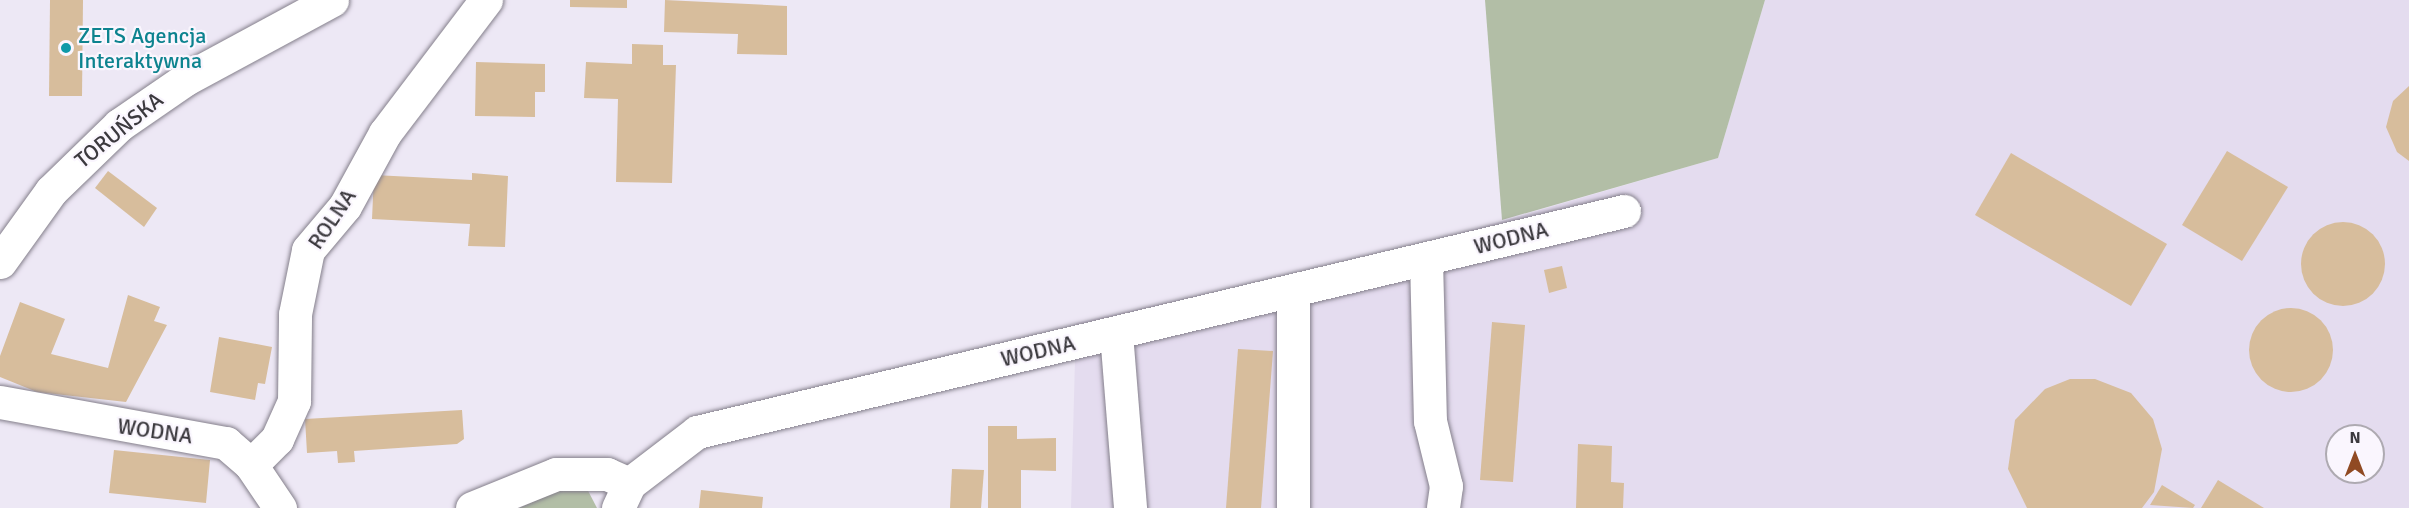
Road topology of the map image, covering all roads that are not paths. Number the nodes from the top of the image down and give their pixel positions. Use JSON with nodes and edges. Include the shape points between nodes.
{"nodes":[{"id":1,"x":332,"y":0,"type":"edge"},
{"id":2,"x":486,"y":0,"type":"edge"},
{"id":3,"x":1624,"y":211,"type":"dead end"},
{"id":4,"x":1426,"y":259,"type":"junction"},
{"id":5,"x":0,"y":262,"type":"edge"},
{"id":6,"x":1293,"y":291,"type":"junction"},
{"id":7,"x":1116,"y":333,"type":"junction"},
{"id":8,"x":0,"y":402,"type":"edge"},
{"id":9,"x":250,"y":465,"type":"junction"},
{"id":10,"x":624,"y":496,"type":"edge"},
{"id":11,"x":280,"y":508,"type":"edge"},
{"id":12,"x":472,"y":508,"type":"edge"},
{"id":13,"x":1130,"y":508,"type":"edge"},
{"id":14,"x":1293,"y":508,"type":"edge"},
{"id":15,"x":1443,"y":508,"type":"edge"}],
"edges":[{"from":1,"to":5,"type":"street","name":"TORUŃSKA","via":[[186,79],[118,125],[51,191]]},
{"from":2,"to":9,"type":"street","name":"ROLNA","via":[[385,133],[345,206],[308,250],[295,314],[294,401],[277,440]]},
{"from":3,"to":4,"type":"street","name":"WODNA"},
{"from":4,"to":6,"type":"street","name":"WODNA"},
{"from":4,"to":15,"type":"street","via":[[1430,421],[1446,486]]},
{"from":6,"to":7,"type":"street","name":"WODNA"},
{"from":6,"to":14,"type":"street"},
{"from":7,"to":10,"type":"street","name":"WODNA","via":[[697,432]]},
{"from":7,"to":13,"type":"street"},
{"from":8,"to":9,"type":"street","name":"WODNA","via":[[211,438],[240,452]]},
{"from":9,"to":11,"type":"street","name":"WODNA"},
{"from":10,"to":12,"type":"street","name":"WODNA","via":[[606,474],[556,474]]}]}
